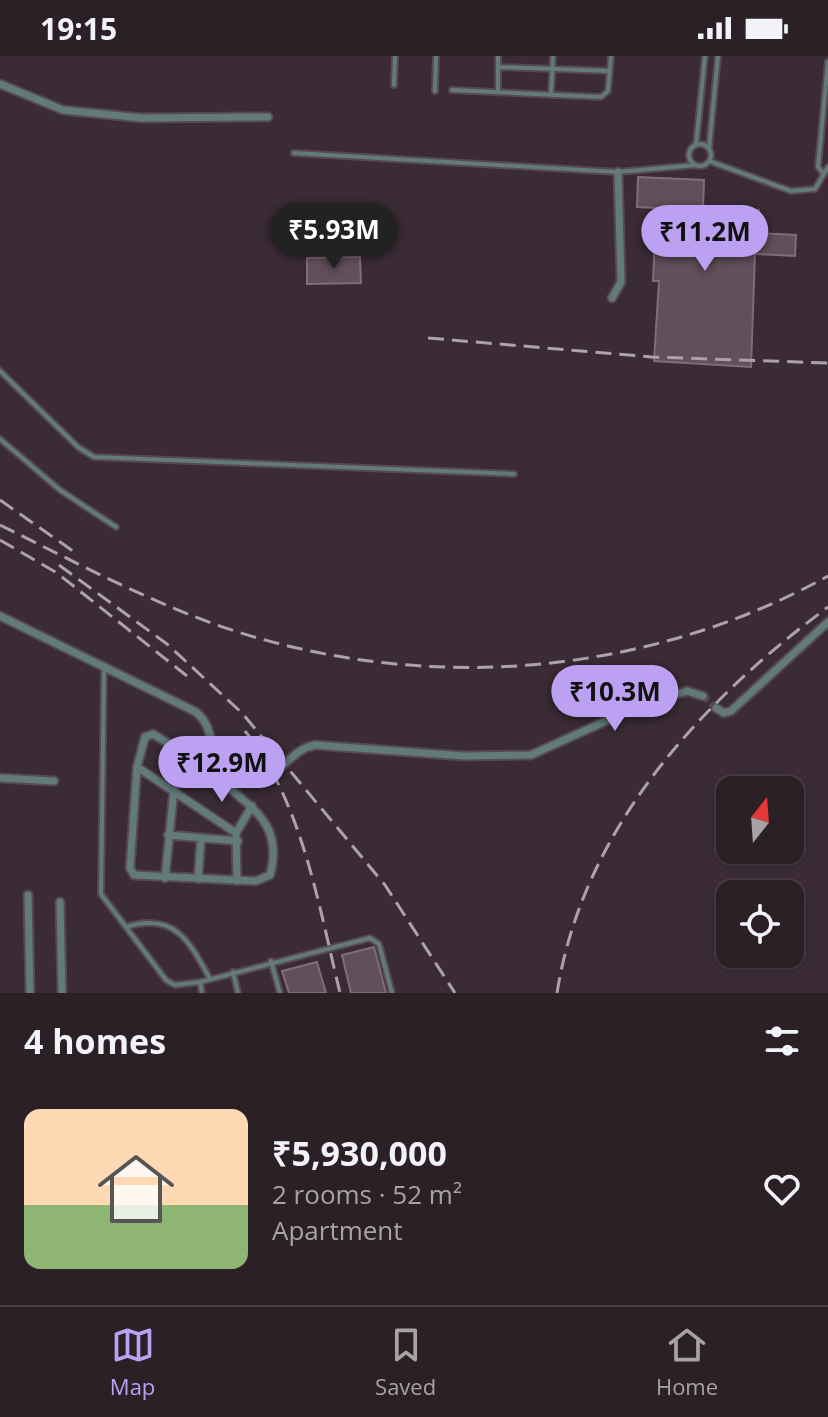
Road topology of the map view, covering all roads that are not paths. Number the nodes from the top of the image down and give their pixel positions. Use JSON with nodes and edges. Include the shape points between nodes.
{"nodes":[{"id":1,"x":395,"y":56,"type":"edge"},
{"id":2,"x":436,"y":56,"type":"edge"},
{"id":3,"x":498,"y":56,"type":"edge"},
{"id":4,"x":553,"y":56,"type":"edge"},
{"id":5,"x":611,"y":56,"type":"edge"},
{"id":6,"x":705,"y":56,"type":"edge"},
{"id":7,"x":718,"y":56,"type":"edge"},
{"id":8,"x":828,"y":62,"type":"edge"},
{"id":9,"x":498,"y":67,"type":"junction"},
{"id":10,"x":553,"y":69,"type":"junction"},
{"id":11,"x":610,"y":71,"type":"junction"},
{"id":12,"x":0,"y":84,"type":"edge"},
{"id":13,"x":394,"y":85,"type":"dead end"},
{"id":14,"x":452,"y":90,"type":"dead end"},
{"id":15,"x":435,"y":91,"type":"dead end"},
{"id":16,"x":498,"y":92,"type":"junction"},
{"id":17,"x":551,"y":95,"type":"junction"},
{"id":18,"x":268,"y":117,"type":"dead end"},
{"id":19,"x":696,"y":145,"type":"junction"},
{"id":20,"x":709,"y":148,"type":"junction"},
{"id":21,"x":294,"y":153,"type":"dead end"},
{"id":22,"x":709,"y":161,"type":"junction"},
{"id":23,"x":696,"y":165,"type":"junction"},
{"id":24,"x":828,"y":167,"type":"edge"},
{"id":25,"x":618,"y":172,"type":"junction"},
{"id":26,"x":824,"y":174,"type":"junction"},
{"id":27,"x":612,"y":298,"type":"dead end"},
{"id":28,"x":0,"y":371,"type":"edge"},
{"id":29,"x":0,"y":439,"type":"edge"},
{"id":30,"x":514,"y":474,"type":"dead end"},
{"id":31,"x":116,"y":527,"type":"dead end"},
{"id":32,"x":0,"y":616,"type":"edge"},
{"id":33,"x":828,"y":622,"type":"edge"},
{"id":34,"x":104,"y":668,"type":"junction"},
{"id":35,"x":703,"y":696,"type":"dead end"},
{"id":36,"x":716,"y":708,"type":"dead end"},
{"id":37,"x":211,"y":746,"type":"junction"},
{"id":38,"x":137,"y":767,"type":"junction"},
{"id":39,"x":208,"y":768,"type":"junction"},
{"id":40,"x":0,"y":778,"type":"edge"},
{"id":41,"x":54,"y":781,"type":"dead end"},
{"id":42,"x":174,"y":789,"type":"junction"},
{"id":43,"x":252,"y":806,"type":"junction"},
{"id":44,"x":168,"y":835,"type":"junction"},
{"id":45,"x":237,"y":837,"type":"junction"},
{"id":46,"x":201,"y":838,"type":"junction"},
{"id":47,"x":165,"y":878,"type":"junction"},
{"id":48,"x":198,"y":879,"type":"junction"},
{"id":49,"x":237,"y":881,"type":"junction"},
{"id":50,"x":28,"y":895,"type":"dead end"},
{"id":51,"x":60,"y":902,"type":"dead end"},
{"id":52,"x":126,"y":927,"type":"junction"},
{"id":53,"x":271,"y":961,"type":"junction"},
{"id":54,"x":233,"y":972,"type":"junction"},
{"id":55,"x":210,"y":979,"type":"junction"},
{"id":56,"x":200,"y":982,"type":"junction"},
{"id":57,"x":175,"y":985,"type":"junction"},
{"id":58,"x":30,"y":993,"type":"edge"},
{"id":59,"x":62,"y":993,"type":"edge"},
{"id":60,"x":175,"y":993,"type":"edge"},
{"id":61,"x":202,"y":993,"type":"edge"},
{"id":62,"x":238,"y":993,"type":"edge"},
{"id":63,"x":280,"y":993,"type":"edge"},
{"id":64,"x":392,"y":993,"type":"edge"}],
"edges":[{"from":1,"to":13,"type":"lane"},
{"from":2,"to":15,"type":"lane"},
{"from":3,"to":9,"type":"lane"},
{"from":4,"to":10,"type":"lane"},
{"from":5,"to":11,"type":"lane"},
{"from":6,"to":19,"type":"lane"},
{"from":7,"to":20,"type":"lane"},
{"from":8,"to":26,"type":"lane","via":[[818,167]]},
{"from":9,"to":10,"type":"lane"},
{"from":9,"to":16,"type":"lane"},
{"from":10,"to":11,"type":"lane"},
{"from":10,"to":17,"type":"lane"},
{"from":11,"to":17,"type":"lane","via":[[608,91],[601,97]]},
{"from":12,"to":18,"type":"street","via":[[63,110],[142,118]]},
{"from":14,"to":16,"type":"lane"},
{"from":16,"to":17,"type":"lane"},
{"from":19,"to":20,"type":"lane"},
{"from":19,"to":23,"type":"lane","via":[[690,153]]},
{"from":20,"to":22,"type":"lane"},
{"from":21,"to":25,"type":"lane"},
{"from":22,"to":23,"type":"lane"},
{"from":22,"to":26,"type":"lane","via":[[791,191],[815,189]]},
{"from":23,"to":25,"type":"lane"},
{"from":24,"to":26,"type":"lane"},
{"from":25,"to":27,"type":"street","via":[[621,282]]},
{"from":28,"to":30,"type":"lane","via":[[94,457]]},
{"from":29,"to":31,"type":"lane","via":[[60,490]]},
{"from":32,"to":34,"type":"street"},
{"from":33,"to":36,"type":"street","via":[[731,711]]},
{"from":34,"to":37,"type":"street","via":[[196,712]]},
{"from":34,"to":52,"type":"lane","via":[[99,880],[101,894]]},
{"from":35,"to":37,"type":"street","via":[[687,691],[641,705],[531,755],[464,756],[315,745],[261,778],[222,762]]},
{"from":37,"to":39,"type":"street"},
{"from":38,"to":39,"type":"street","via":[[149,734]]},
{"from":38,"to":42,"type":"street"},
{"from":38,"to":47,"type":"street","via":[[131,872]]},
{"from":39,"to":43,"type":"street"},
{"from":40,"to":41,"type":"street"},
{"from":42,"to":44,"type":"street"},
{"from":42,"to":45,"type":"street"},
{"from":43,"to":45,"type":"street"},
{"from":43,"to":49,"type":"street","via":[[271,834],[271,870],[263,880]]},
{"from":44,"to":46,"type":"street"},
{"from":44,"to":47,"type":"street"},
{"from":45,"to":46,"type":"street"},
{"from":45,"to":49,"type":"street"},
{"from":46,"to":48,"type":"street"},
{"from":47,"to":48,"type":"street"},
{"from":48,"to":49,"type":"street"},
{"from":50,"to":58,"type":"street"},
{"from":51,"to":59,"type":"street"},
{"from":52,"to":55,"type":"lane","via":[[146,921],[166,924],[182,936]]},
{"from":52,"to":57,"type":"lane"},
{"from":53,"to":54,"type":"lane"},
{"from":53,"to":63,"type":"lane"},
{"from":53,"to":64,"type":"lane","via":[[370,938],[379,944]]},
{"from":54,"to":55,"type":"lane"},
{"from":54,"to":62,"type":"lane"},
{"from":55,"to":56,"type":"lane"},
{"from":56,"to":57,"type":"lane"},
{"from":56,"to":61,"type":"lane"},
{"from":57,"to":60,"type":"lane"}]}
